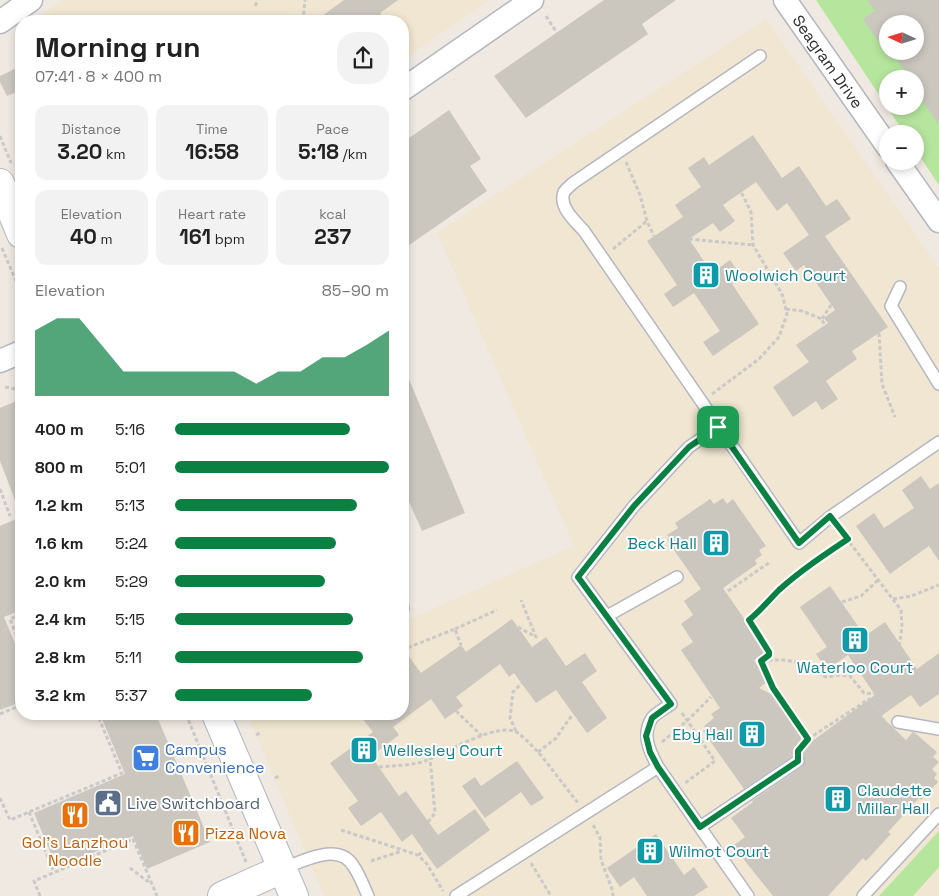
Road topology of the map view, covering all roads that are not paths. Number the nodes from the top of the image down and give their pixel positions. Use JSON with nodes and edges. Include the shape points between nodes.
{"nodes":[{"id":1,"x":31,"y":0,"type":"edge"},
{"id":2,"x":785,"y":0,"type":"edge"},
{"id":3,"x":539,"y":8,"type":"edge"},
{"id":4,"x":0,"y":22,"type":"edge"},
{"id":5,"x":760,"y":56,"type":"dead end"},
{"id":6,"x":409,"y":86,"type":"edge"},
{"id":7,"x":879,"y":134,"type":"edge"},
{"id":8,"x":903,"y":170,"type":"edge"},
{"id":9,"x":0,"y":182,"type":"edge"},
{"id":10,"x":15,"y":219,"type":"edge"},
{"id":11,"x":939,"y":221,"type":"edge"},
{"id":12,"x":900,"y":287,"type":"dead end"},
{"id":13,"x":15,"y":355,"type":"edge"},
{"id":14,"x":0,"y":361,"type":"edge"},
{"id":15,"x":939,"y":384,"type":"edge"},
{"id":16,"x":718,"y":427,"type":"junction"},
{"id":17,"x":939,"y":442,"type":"edge"},
{"id":18,"x":677,"y":577,"type":"dead end"},
{"id":19,"x":607,"y":616,"type":"junction"},
{"id":20,"x":219,"y":720,"type":"edge"},
{"id":21,"x":898,"y":722,"type":"road end"},
{"id":22,"x":939,"y":729,"type":"edge"},
{"id":23,"x":798,"y":761,"type":"road end"},
{"id":24,"x":658,"y":767,"type":"junction"},
{"id":25,"x":939,"y":814,"type":"edge"},
{"id":26,"x":700,"y":827,"type":"junction"},
{"id":27,"x":282,"y":869,"type":"junction"},
{"id":28,"x":222,"y":896,"type":"edge"},
{"id":29,"x":294,"y":896,"type":"edge"},
{"id":30,"x":368,"y":896,"type":"edge"},
{"id":31,"x":456,"y":896,"type":"edge"},
{"id":32,"x":748,"y":896,"type":"edge"},
{"id":33,"x":863,"y":896,"type":"edge"}],
"edges":[{"from":1,"to":4,"type":"street"},
{"from":2,"to":7,"type":"street","name":"Seagram Drive"},
{"from":3,"to":6,"type":"street"},
{"from":5,"to":16,"type":"lane","via":[[564,192],[567,212],[584,231]]},
{"from":8,"to":11,"type":"street"},
{"from":9,"to":10,"type":"main road"},
{"from":12,"to":15,"type":"lane","via":[[891,306]]},
{"from":13,"to":14,"type":"street"},
{"from":16,"to":17,"type":"lane","via":[[799,543],[830,516]]},
{"from":16,"to":19,"type":"lane","via":[[682,453],[634,506],[578,577]]},
{"from":18,"to":19,"type":"lane"},
{"from":19,"to":24,"type":"lane","via":[[671,704],[652,718],[646,736]]},
{"from":20,"to":27,"type":"main road"},
{"from":21,"to":22,"type":"lane"},
{"from":23,"to":26,"type":"lane"},
{"from":24,"to":26,"type":"lane"},
{"from":24,"to":31,"type":"lane"},
{"from":25,"to":33,"type":"lane"},
{"from":26,"to":32,"type":"lane"},
{"from":27,"to":28,"type":"main road"},
{"from":27,"to":29,"type":"main road"},
{"from":27,"to":30,"type":"lane","via":[[323,855],[344,856],[354,867]]}]}
